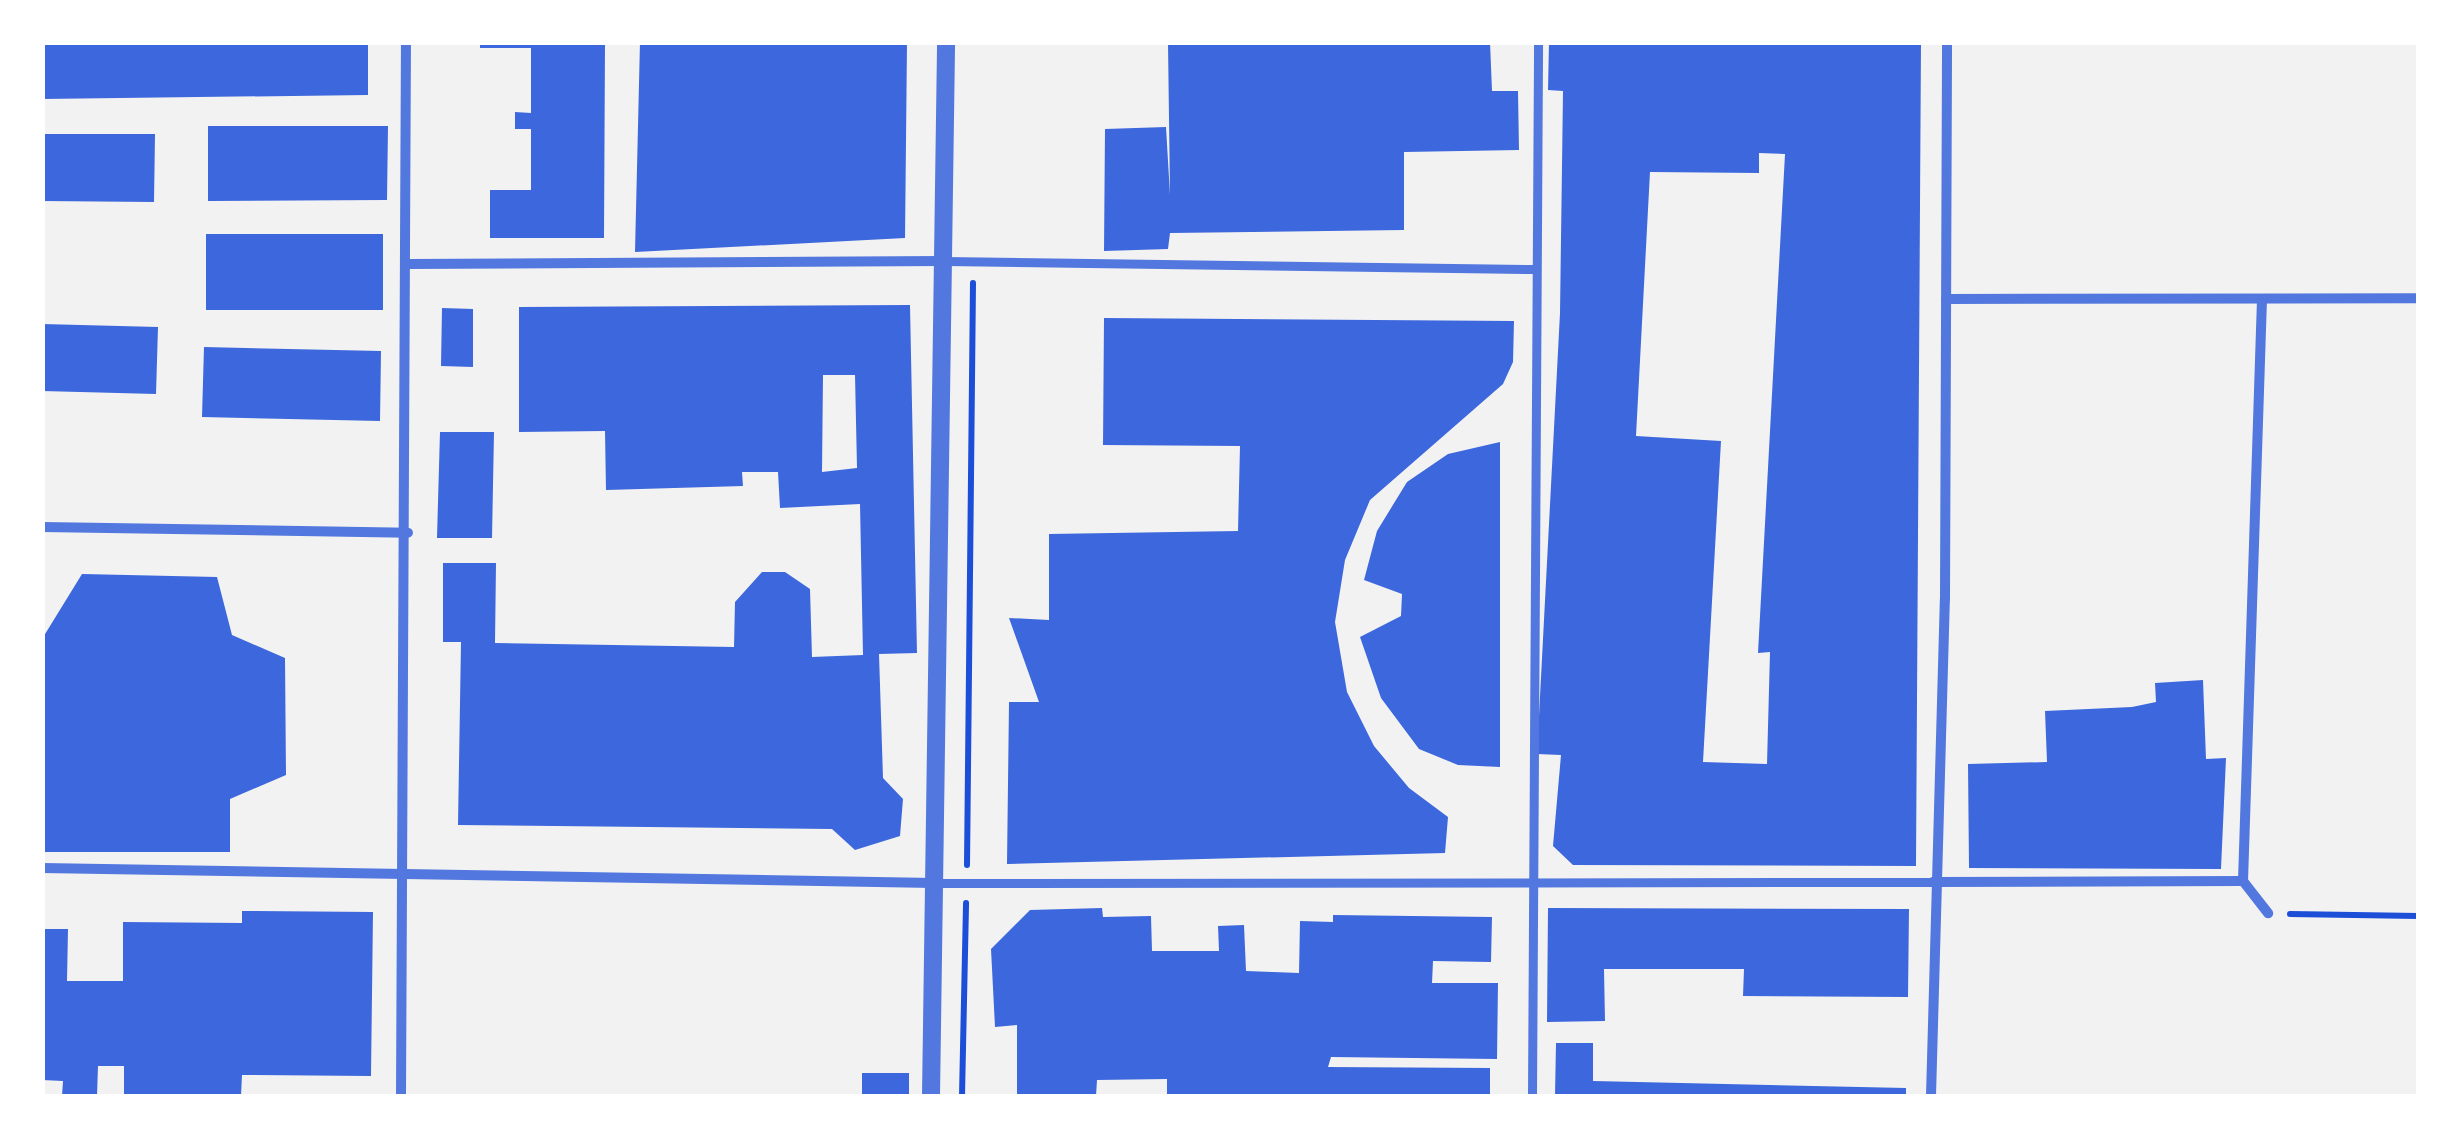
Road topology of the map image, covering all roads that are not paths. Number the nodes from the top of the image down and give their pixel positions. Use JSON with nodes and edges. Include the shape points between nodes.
{"nodes":[{"id":1,"x":406,"y":42,"type":"edge"},
{"id":2,"x":946,"y":42,"type":"edge"},
{"id":3,"x":1538,"y":42,"type":"edge"},
{"id":4,"x":1948,"y":42,"type":"edge"},
{"id":5,"x":944,"y":261,"type":"junction"},
{"id":6,"x":408,"y":264,"type":"junction"},
{"id":7,"x":1536,"y":269,"type":"junction"},
{"id":8,"x":2418,"y":298,"type":"edge"},
{"id":9,"x":1946,"y":299,"type":"junction"},
{"id":10,"x":2262,"y":300,"type":"junction"},
{"id":11,"x":42,"y":527,"type":"edge"},
{"id":12,"x":408,"y":533,"type":"junction"},
{"id":13,"x":42,"y":868,"type":"edge"},
{"id":14,"x":406,"y":874,"type":"junction"},
{"id":15,"x":2243,"y":881,"type":"junction"},
{"id":16,"x":1933,"y":882,"type":"junction"},
{"id":17,"x":934,"y":883,"type":"junction"},
{"id":18,"x":1528,"y":886,"type":"junction"},
{"id":19,"x":2268,"y":913,"type":"road end"},
{"id":20,"x":400,"y":1096,"type":"edge"},
{"id":21,"x":932,"y":1096,"type":"edge"},
{"id":22,"x":1532,"y":1096,"type":"edge"},
{"id":23,"x":1931,"y":1096,"type":"edge"}],
"edges":[{"from":1,"to":6,"type":"street"},
{"from":2,"to":5,"type":"street"},
{"from":3,"to":7,"type":"street"},
{"from":4,"to":9,"type":"street"},
{"from":5,"to":6,"type":"street"},
{"from":5,"to":7,"type":"street"},
{"from":5,"to":17,"type":"street"},
{"from":6,"to":12,"type":"street"},
{"from":7,"to":18,"type":"street"},
{"from":8,"to":10,"type":"street"},
{"from":9,"to":10,"type":"street"},
{"from":9,"to":16,"type":"street","via":[[1945,599]]},
{"from":10,"to":15,"type":"street"},
{"from":11,"to":12,"type":"street"},
{"from":12,"to":14,"type":"street"},
{"from":13,"to":14,"type":"street"},
{"from":14,"to":17,"type":"street"},
{"from":14,"to":20,"type":"street"},
{"from":15,"to":16,"type":"street"},
{"from":15,"to":19,"type":"street"},
{"from":16,"to":18,"type":"street"},
{"from":16,"to":23,"type":"street"},
{"from":17,"to":18,"type":"street"},
{"from":17,"to":21,"type":"street"},
{"from":18,"to":22,"type":"street"}]}
